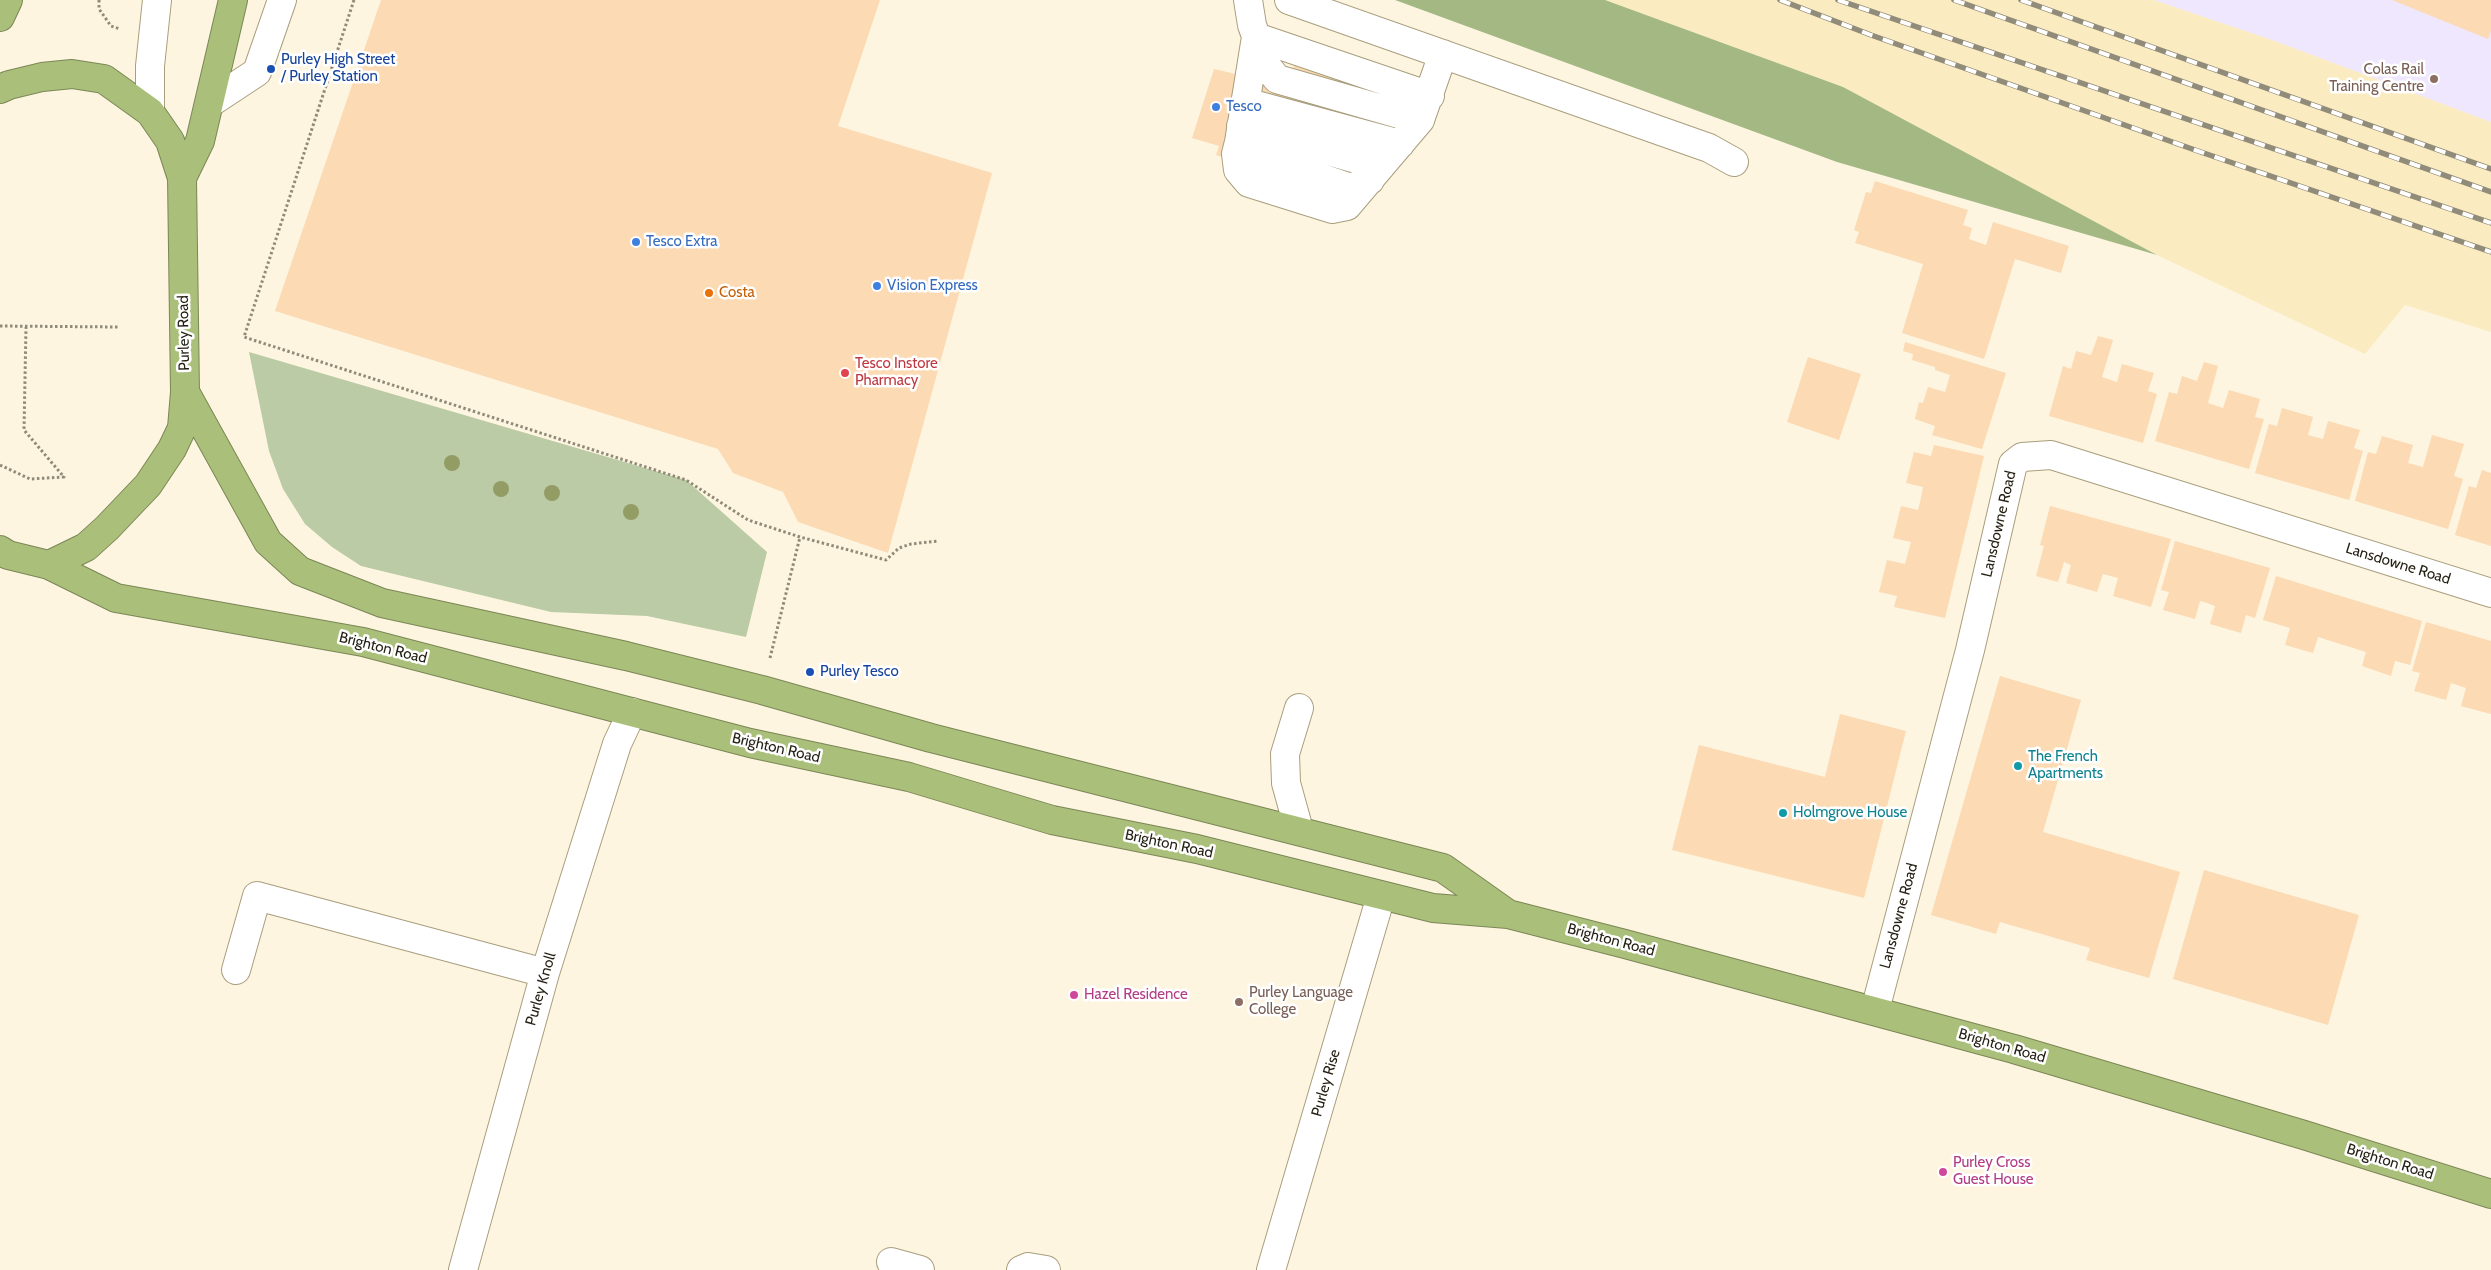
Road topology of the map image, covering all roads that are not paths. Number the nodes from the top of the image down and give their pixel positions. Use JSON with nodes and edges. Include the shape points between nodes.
{"nodes":[{"id":1,"x":8,"y":0,"type":"edge"},
{"id":2,"x":157,"y":0,"type":"edge"},
{"id":3,"x":233,"y":0,"type":"edge"},
{"id":4,"x":282,"y":0,"type":"edge"},
{"id":5,"x":1248,"y":0,"type":"edge"},
{"id":6,"x":1289,"y":0,"type":"edge"},
{"id":7,"x":0,"y":17,"type":"edge"},
{"id":8,"x":1256,"y":37,"type":"junction"},
{"id":9,"x":1443,"y":54,"type":"junction"},
{"id":10,"x":0,"y":89,"type":"edge"},
{"id":11,"x":210,"y":103,"type":"junction"},
{"id":12,"x":1425,"y":108,"type":"junction"},
{"id":13,"x":150,"y":112,"type":"junction"},
{"id":14,"x":1241,"y":123,"type":"junction"},
{"id":15,"x":1400,"y":144,"type":"junction"},
{"id":16,"x":1734,"y":162,"type":"dead end"},
{"id":17,"x":182,"y":178,"type":"junction"},
{"id":18,"x":186,"y":392,"type":"junction"},
{"id":19,"x":3,"y":553,"type":"edge"},
{"id":20,"x":49,"y":565,"type":"junction"},
{"id":21,"x":2491,"y":593,"type":"edge"},
{"id":22,"x":1298,"y":708,"type":"dead end"},
{"id":23,"x":632,"y":712,"type":"junction"},
{"id":24,"x":1299,"y":830,"type":"junction"},
{"id":25,"x":1381,"y":896,"type":"junction"},
{"id":26,"x":1508,"y":914,"type":"junction"},
{"id":27,"x":236,"y":970,"type":"dead end"},
{"id":28,"x":546,"y":973,"type":"junction"},
{"id":29,"x":1875,"y":1010,"type":"junction"},
{"id":30,"x":2491,"y":1194,"type":"edge"},
{"id":31,"x":891,"y":1262,"type":"dead end"},
{"id":32,"x":463,"y":1270,"type":"edge"},
{"id":33,"x":920,"y":1270,"type":"edge"},
{"id":34,"x":1271,"y":1270,"type":"edge"}],
"edges":[{"from":1,"to":7,"type":"highway"},
{"from":2,"to":13,"type":"street","via":[[150,66]]},
{"from":3,"to":11,"type":"highway","name":"Purley Road"},
{"from":4,"to":11,"type":"street","via":[[257,72]]},
{"from":5,"to":8,"type":"street"},
{"from":6,"to":9,"type":"street"},
{"from":8,"to":12,"type":"street"},
{"from":8,"to":14,"type":"street"},
{"from":9,"to":12,"type":"street"},
{"from":9,"to":16,"type":"street","via":[[1709,148]]},
{"from":10,"to":13,"type":"highway","via":[[42,77],[72,74],[104,79]]},
{"from":11,"to":17,"type":"highway","name":"Purley Road","via":[[200,141]]},
{"from":12,"to":15,"type":"street"},
{"from":13,"to":17,"type":"highway","via":[[170,141]]},
{"from":14,"to":15,"type":"street"},
{"from":14,"to":15,"type":"street","via":[[1250,154],[1352,188],[1376,173]]},
{"from":17,"to":18,"type":"highway","name":"Purley Road"},
{"from":18,"to":20,"type":"highway","name":"Purley Road","via":[[182,428],[148,485],[86,547]]},
{"from":18,"to":24,"type":"highway","name":"Brighton Road","via":[[268,542],[300,571],[382,603],[626,656],[931,738]]},
{"from":19,"to":20,"type":"highway"},
{"from":20,"to":23,"type":"highway","name":"Brighton Road","via":[[116,598],[364,642]]},
{"from":21,"to":29,"type":"street","name":"Lansdowne Road","via":[[2052,455],[2022,457],[2013,464],[1970,650]]},
{"from":22,"to":24,"type":"street","via":[[1285,754],[1286,783]]},
{"from":23,"to":25,"type":"highway","name":"Brighton Road","via":[[750,743],[909,777],[1052,820],[1197,849]]},
{"from":23,"to":28,"type":"street","name":"Purley Knoll","via":[[617,744]]},
{"from":24,"to":26,"type":"highway","name":"Brighton Road","via":[[1443,868]]},
{"from":25,"to":26,"type":"highway","name":"Brighton Road","via":[[1433,908]]},
{"from":25,"to":34,"type":"street","name":"Purley Rise"},
{"from":26,"to":29,"type":"highway","name":"Brighton Road"},
{"from":27,"to":28,"type":"street","via":[[257,896]]},
{"from":28,"to":32,"type":"street","name":"Purley Knoll"},
{"from":29,"to":30,"type":"highway","name":"Brighton Road","via":[[2304,1135]]},
{"from":31,"to":33,"type":"street"}]}
